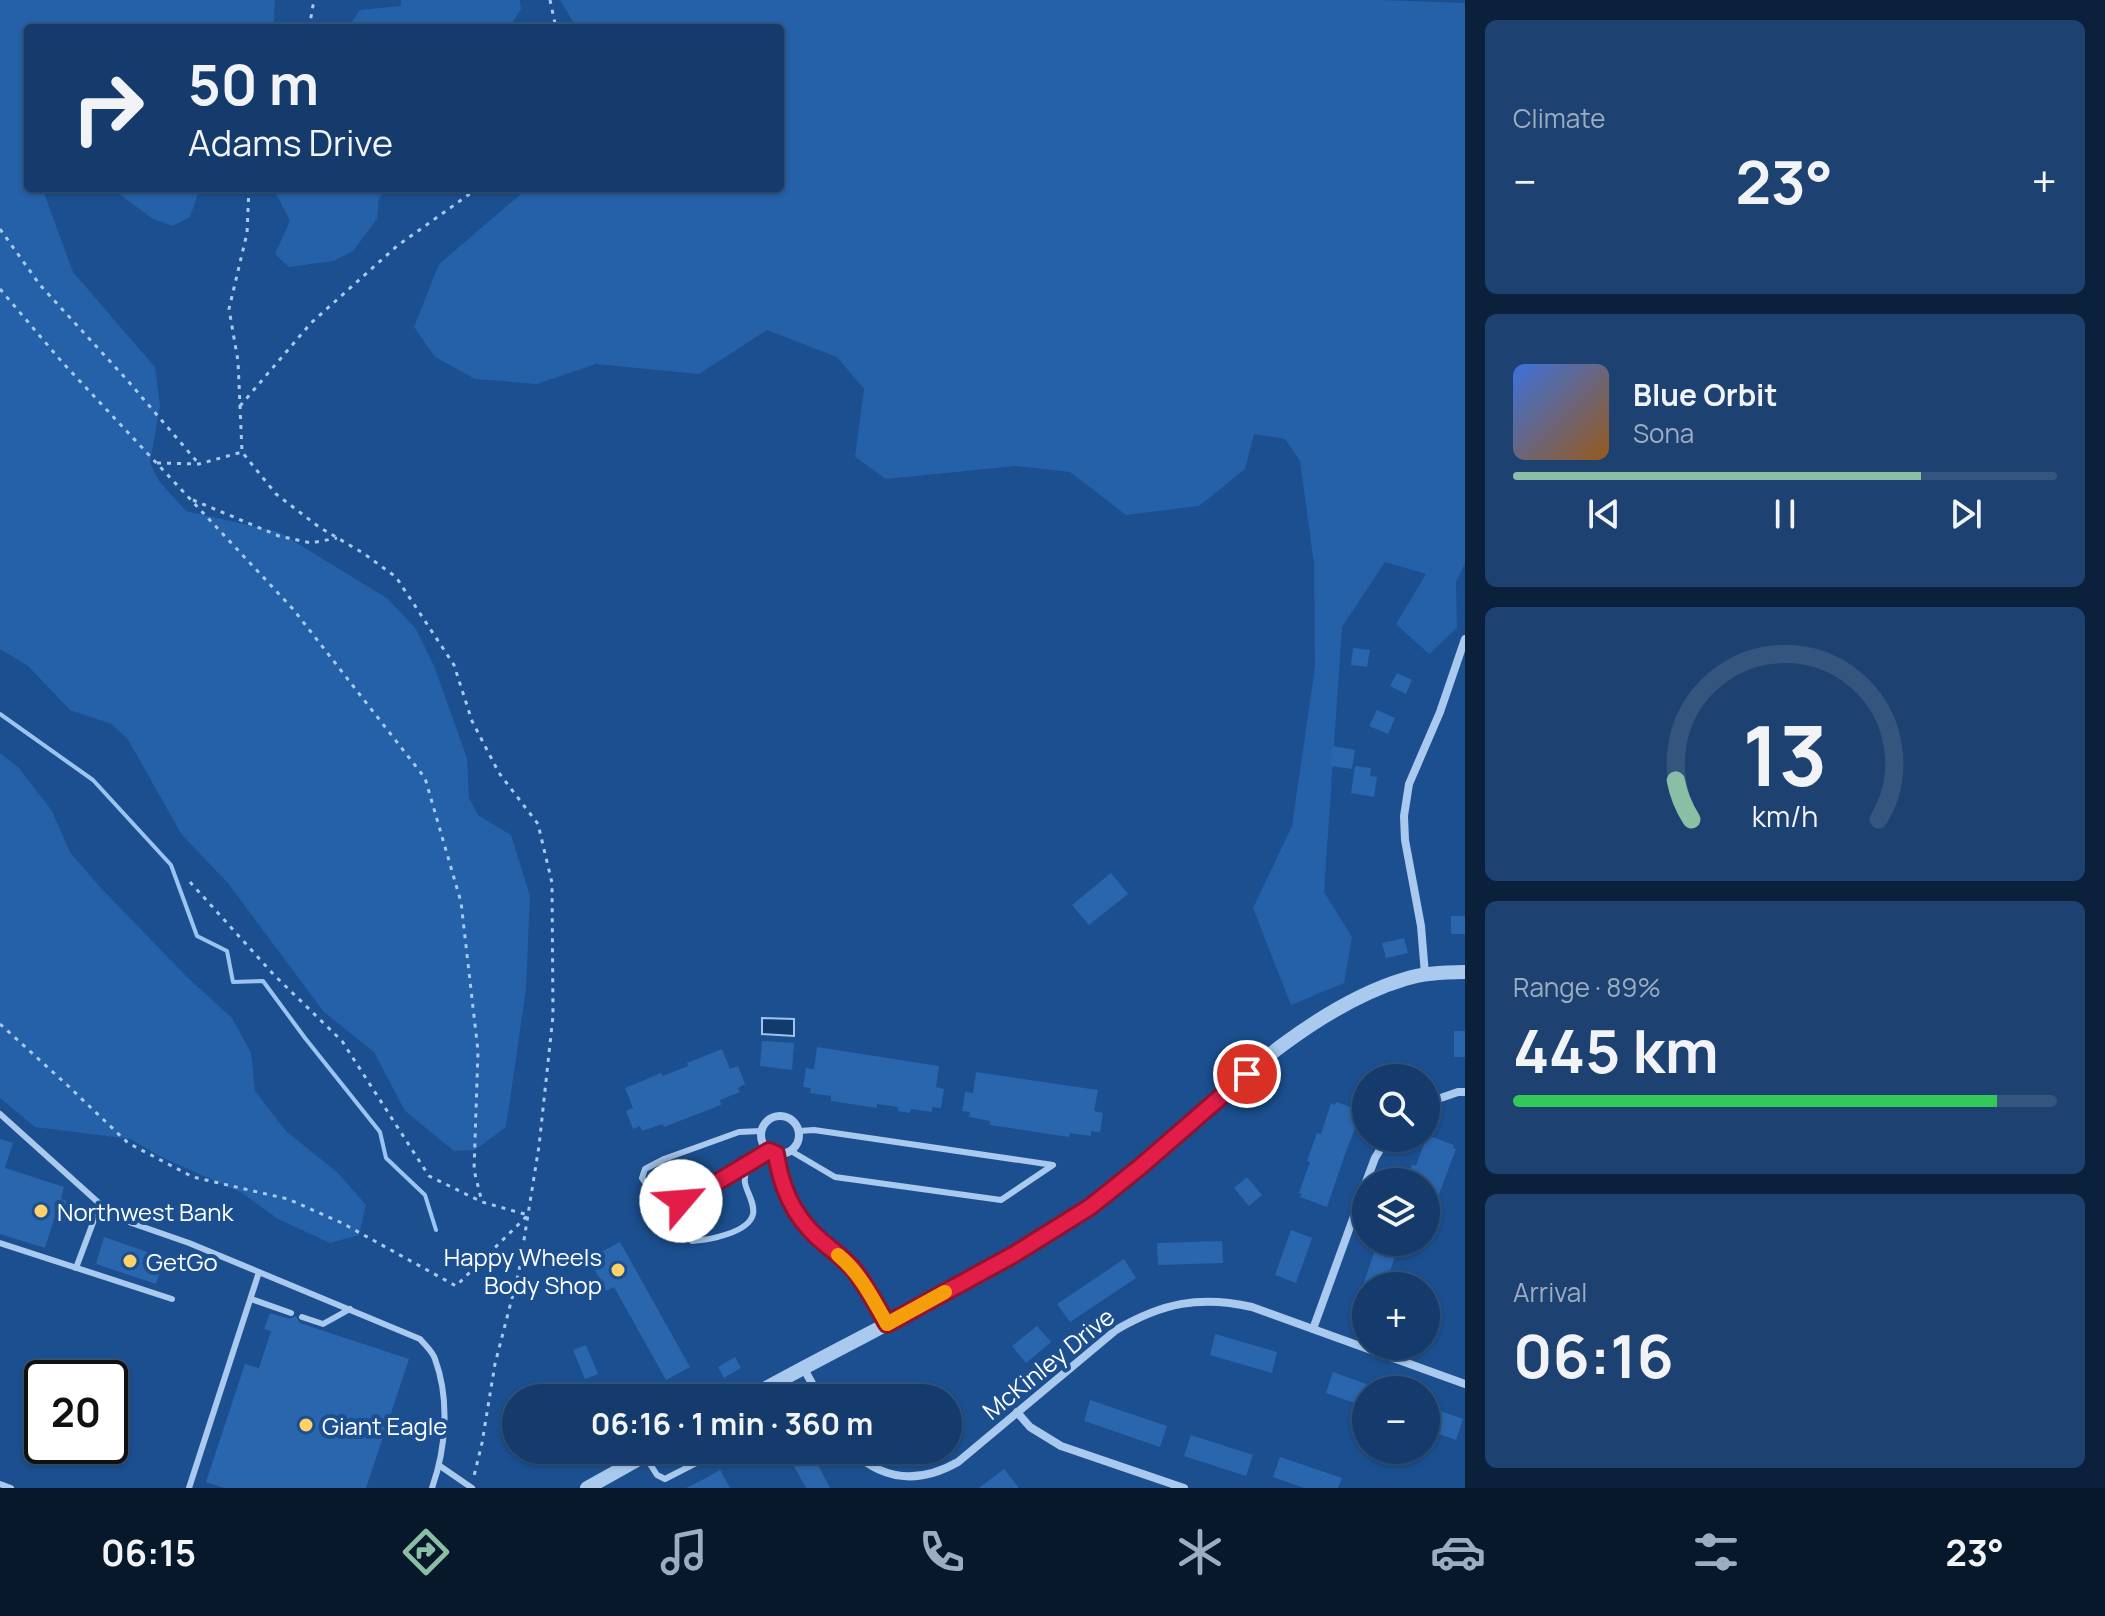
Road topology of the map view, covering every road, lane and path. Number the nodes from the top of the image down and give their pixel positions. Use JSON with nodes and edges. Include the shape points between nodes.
{"nodes":[{"id":1,"x":314,"y":0,"type":"edge"},
{"id":2,"x":550,"y":0,"type":"edge"},
{"id":3,"x":310,"y":24,"type":"edge"},
{"id":4,"x":555,"y":24,"type":"edge"},
{"id":5,"x":249,"y":192,"type":"edge"},
{"id":6,"x":472,"y":192,"type":"edge"},
{"id":7,"x":0,"y":229,"type":"edge"},
{"id":8,"x":0,"y":289,"type":"edge"},
{"id":9,"x":240,"y":406,"type":"junction"},
{"id":10,"x":242,"y":452,"type":"junction"},
{"id":11,"x":157,"y":463,"type":"junction"},
{"id":12,"x":199,"y":464,"type":"junction"},
{"id":13,"x":189,"y":498,"type":"junction"},
{"id":14,"x":337,"y":538,"type":"junction"},
{"id":15,"x":1465,"y":639,"type":"edge"},
{"id":16,"x":190,"y":882,"type":"dead end"},
{"id":17,"x":1465,"y":972,"type":"edge"},
{"id":18,"x":1425,"y":974,"type":"junction"},
{"id":19,"x":0,"y":1024,"type":"edge"},
{"id":20,"x":1465,"y":1092,"type":"edge"},
{"id":21,"x":1440,"y":1098,"type":"edge"},
{"id":22,"x":0,"y":1114,"type":"edge"},
{"id":23,"x":761,"y":1131,"type":"junction"},
{"id":24,"x":799,"y":1131,"type":"junction"},
{"id":25,"x":791,"y":1151,"type":"junction"},
{"id":26,"x":773,"y":1152,"type":"junction"},
{"id":27,"x":747,"y":1164,"type":"junction"},
{"id":28,"x":482,"y":1202,"type":"junction"},
{"id":29,"x":100,"y":1204,"type":"junction"},
{"id":30,"x":663,"y":1209,"type":"junction"},
{"id":31,"x":528,"y":1215,"type":"junction"},
{"id":32,"x":1352,"y":1221,"type":"edge"},
{"id":33,"x":0,"y":1243,"type":"edge"},
{"id":34,"x":76,"y":1268,"type":"junction"},
{"id":35,"x":259,"y":1272,"type":"junction"},
{"id":36,"x":172,"y":1299,"type":"dead end"},
{"id":37,"x":251,"y":1299,"type":"junction"},
{"id":38,"x":350,"y":1309,"type":"junction"},
{"id":39,"x":291,"y":1313,"type":"dead end"},
{"id":40,"x":302,"y":1317,"type":"dead end"},
{"id":41,"x":887,"y":1324,"type":"junction"},
{"id":42,"x":1313,"y":1329,"type":"junction"},
{"id":43,"x":803,"y":1367,"type":"junction"},
{"id":44,"x":773,"y":1384,"type":"edge"},
{"id":45,"x":812,"y":1384,"type":"edge"},
{"id":46,"x":1465,"y":1384,"type":"edge"},
{"id":47,"x":1017,"y":1412,"type":"junction"},
{"id":48,"x":962,"y":1459,"type":"edge"},
{"id":49,"x":630,"y":1464,"type":"edge"},
{"id":50,"x":654,"y":1464,"type":"edge"},
{"id":51,"x":694,"y":1464,"type":"edge"},
{"id":52,"x":867,"y":1464,"type":"edge"},
{"id":53,"x":954,"y":1464,"type":"edge"},
{"id":54,"x":440,"y":1466,"type":"junction"},
{"id":55,"x":0,"y":1484,"type":"edge"},
{"id":56,"x":11,"y":1488,"type":"edge"},
{"id":57,"x":189,"y":1488,"type":"edge"},
{"id":58,"x":432,"y":1488,"type":"edge"},
{"id":59,"x":471,"y":1488,"type":"edge"},
{"id":60,"x":587,"y":1488,"type":"edge"},
{"id":61,"x":1184,"y":1488,"type":"edge"}],
"edges":[{"from":1,"to":3,"type":"path"},
{"from":2,"to":4,"type":"path"},
{"from":5,"to":9,"type":"path","via":[[247,233],[229,309]]},
{"from":6,"to":9,"type":"path","via":[[397,246],[311,323]]},
{"from":7,"to":12,"type":"path","via":[[40,285]]},
{"from":8,"to":11,"type":"path"},
{"from":9,"to":10,"type":"path"},
{"from":10,"to":12,"type":"path"},
{"from":10,"to":14,"type":"path","via":[[276,494]]},
{"from":11,"to":12,"type":"path"},
{"from":11,"to":13,"type":"path"},
{"from":13,"to":14,"type":"path","via":[[279,536],[311,543]]},
{"from":13,"to":28,"type":"path","via":[[293,609],[425,778],[461,902],[478,1051],[474,1170]]},
{"from":14,"to":31,"type":"path","via":[[396,577],[454,665],[472,721],[499,773],[538,824],[552,883],[553,1016]]},
{"from":15,"to":18,"type":"street","via":[[1409,784],[1404,816]]},
{"from":16,"to":28,"type":"path","via":[[342,1041],[429,1176]]},
{"from":17,"to":18,"type":"street"},
{"from":18,"to":41,"type":"street","via":[[1376,990],[1307,1029],[1090,1207]]},
{"from":19,"to":31,"type":"path","via":[[128,1143],[193,1177],[288,1199],[456,1286]]},
{"from":20,"to":21,"type":"street"},
{"from":22,"to":29,"type":"lane"},
{"from":23,"to":24,"type":"street","via":[[769,1118],[784,1116]]},
{"from":23,"to":26,"type":"street","via":[[764,1145]]},
{"from":23,"to":30,"type":"lane","via":[[739,1132],[645,1169],[642,1178]]},
{"from":24,"to":25,"type":"street"},
{"from":24,"to":25,"type":"lane","via":[[1053,1165],[1001,1200],[835,1177]]},
{"from":25,"to":26,"type":"street"},
{"from":26,"to":27,"type":"lane"},
{"from":26,"to":41,"type":"street","via":[[797,1215],[854,1270]]},
{"from":27,"to":30,"type":"lane"},
{"from":27,"to":30,"type":"lane","via":[[744,1181],[753,1216],[745,1225],[692,1241]]},
{"from":28,"to":31,"type":"path"},
{"from":29,"to":34,"type":"lane"},
{"from":29,"to":35,"type":"lane","via":[[123,1220]]},
{"from":31,"to":59,"type":"path"},
{"from":32,"to":42,"type":"street"},
{"from":33,"to":34,"type":"lane"},
{"from":34,"to":36,"type":"lane"},
{"from":35,"to":37,"type":"lane"},
{"from":35,"to":38,"type":"lane"},
{"from":37,"to":39,"type":"lane"},
{"from":37,"to":57,"type":"lane"},
{"from":38,"to":40,"type":"lane","via":[[323,1324]]},
{"from":38,"to":54,"type":"lane","via":[[420,1339],[435,1357],[446,1408]]},
{"from":41,"to":43,"type":"street"},
{"from":42,"to":46,"type":"street","name":"McKinley Drive"},
{"from":42,"to":47,"type":"street","name":"McKinley Drive","via":[[1232,1303],[1204,1301],[1160,1309],[1116,1330]]},
{"from":43,"to":44,"type":"street"},
{"from":43,"to":45,"type":"street"},
{"from":47,"to":48,"type":"street","name":"McKinley Drive"},
{"from":47,"to":61,"type":"street","via":[[1061,1446]]},
{"from":49,"to":60,"type":"street"},
{"from":50,"to":51,"type":"lane","via":[[665,1479]]},
{"from":52,"to":53,"type":"street","name":"McKinley Drive","via":[[903,1477],[922,1477]]},
{"from":54,"to":58,"type":"lane"},
{"from":54,"to":59,"type":"lane"},
{"from":55,"to":56,"type":"lane"}]}
